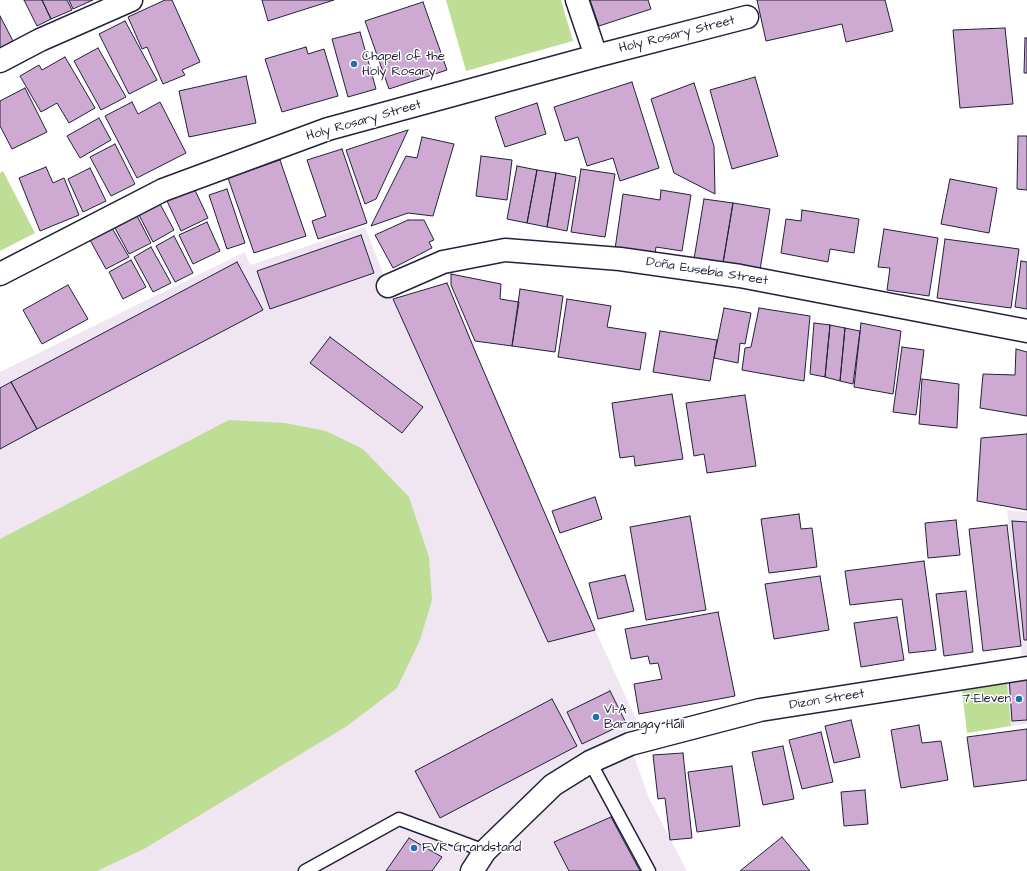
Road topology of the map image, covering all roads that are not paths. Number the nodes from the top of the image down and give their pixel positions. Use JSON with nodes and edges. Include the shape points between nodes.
{"nodes":[{"id":1,"x":131,"y":0,"type":"edge"},
{"id":2,"x":577,"y":0,"type":"edge"},
{"id":3,"x":747,"y":17,"type":"dead end"},
{"id":4,"x":596,"y":56,"type":"junction"},
{"id":5,"x":0,"y":61,"type":"edge"},
{"id":6,"x":0,"y":274,"type":"edge"},
{"id":7,"x":388,"y":286,"type":"dead end"},
{"id":8,"x":1027,"y":331,"type":"edge"},
{"id":9,"x":1027,"y":668,"type":"edge"},
{"id":10,"x":590,"y":762,"type":"junction"},
{"id":11,"x":485,"y":851,"type":"junction"},
{"id":12,"x":305,"y":871,"type":"edge"},
{"id":13,"x":472,"y":871,"type":"edge"},
{"id":14,"x":649,"y":871,"type":"edge"}],
"edges":[{"from":1,"to":5,"type":"street","via":[[40,40]]},
{"from":2,"to":4,"type":"street"},
{"from":3,"to":4,"type":"street","name":"Holy Rosary Street"},
{"from":4,"to":6,"type":"street","name":"Holy Rosary Street","via":[[328,129],[238,161],[163,190]]},
{"from":7,"to":8,"type":"street","name":"Doña Eusebia Street","via":[[443,262],[505,250],[620,259],[740,276]]},
{"from":9,"to":10,"type":"street","name":"Dizon Street","via":[[760,710],[630,744]]},
{"from":10,"to":11,"type":"street","name":"Dizon Street","via":[[553,785]]},
{"from":10,"to":14,"type":"lane"},
{"from":11,"to":12,"type":"lane","via":[[399,819]]},
{"from":11,"to":13,"type":"street","name":"Dizon Street"}]}
